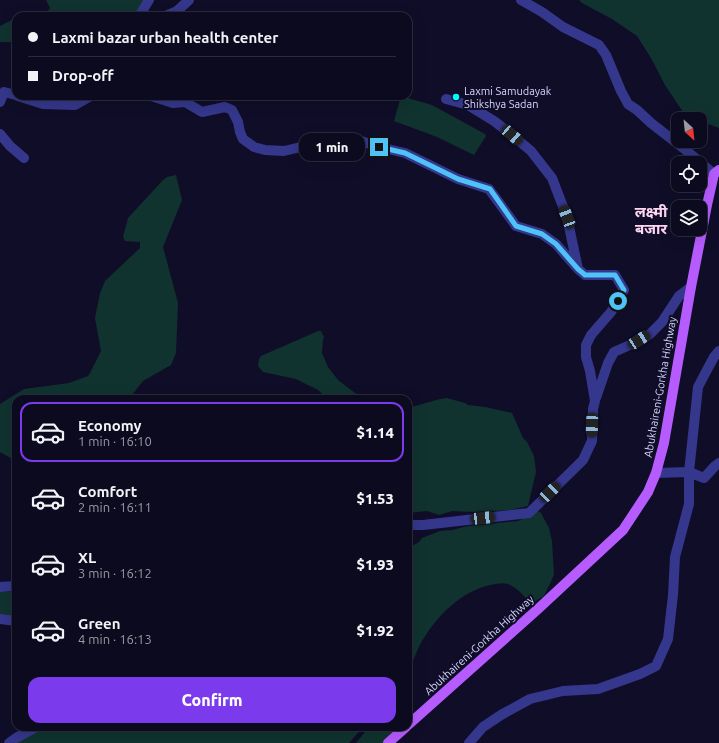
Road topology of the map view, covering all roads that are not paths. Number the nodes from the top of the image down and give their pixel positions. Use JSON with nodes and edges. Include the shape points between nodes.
{"nodes":[{"id":1,"x":149,"y":0,"type":"edge"},
{"id":2,"x":189,"y":0,"type":"edge"},
{"id":3,"x":521,"y":0,"type":"edge"},
{"id":4,"x":143,"y":12,"type":"edge"},
{"id":5,"x":177,"y":12,"type":"edge"},
{"id":6,"x":12,"y":94,"type":"edge"},
{"id":7,"x":446,"y":98,"type":"dead end"},
{"id":8,"x":30,"y":100,"type":"edge"},
{"id":9,"x":84,"y":100,"type":"edge"},
{"id":10,"x":164,"y":100,"type":"edge"},
{"id":11,"x":0,"y":102,"type":"edge"},
{"id":12,"x":0,"y":134,"type":"edge"},
{"id":13,"x":24,"y":158,"type":"dead end"},
{"id":14,"x":717,"y":172,"type":"edge"},
{"id":15,"x":578,"y":269,"type":"junction"},
{"id":16,"x":690,"y":287,"type":"junction"},
{"id":17,"x":719,"y":351,"type":"edge"},
{"id":18,"x":595,"y":401,"type":"junction"},
{"id":19,"x":719,"y":463,"type":"edge"},
{"id":20,"x":689,"y":472,"type":"junction"},
{"id":21,"x":656,"y":473,"type":"junction"},
{"id":22,"x":412,"y":525,"type":"edge"},
{"id":23,"x":12,"y":586,"type":"edge"},
{"id":24,"x":0,"y":587,"type":"edge"},
{"id":25,"x":0,"y":619,"type":"edge"},
{"id":26,"x":12,"y":620,"type":"edge"},
{"id":27,"x":412,"y":722,"type":"edge"},
{"id":28,"x":29,"y":731,"type":"edge"},
{"id":29,"x":401,"y":731,"type":"edge"},
{"id":30,"x":9,"y":743,"type":"edge"},
{"id":31,"x":388,"y":743,"type":"edge"},
{"id":32,"x":468,"y":743,"type":"edge"}],
"edges":[{"from":1,"to":4,"type":"street"},
{"from":2,"to":5,"type":"street"},
{"from":3,"to":14,"type":"street","via":[[563,27],[599,45],[628,104]]},
{"from":6,"to":11,"type":"street","via":[[4,92]]},
{"from":7,"to":15,"type":"street","via":[[468,105],[494,121],[531,151],[552,178],[567,217]]},
{"from":8,"to":9,"type":"street","via":[[43,104],[75,105]]},
{"from":10,"to":15,"type":"street","via":[[173,103],[185,102],[202,112],[225,107],[232,110],[243,139],[254,147],[265,150],[284,150],[358,140],[405,153],[458,179],[490,189],[516,226],[542,234],[556,244]]},
{"from":12,"to":13,"type":"street"},
{"from":14,"to":16,"type":"main road","name":"Abukhaireni-Gorkha Highway","via":[[707,205]]},
{"from":15,"to":18,"type":"street","via":[[585,275],[615,275],[624,290],[586,345]]},
{"from":16,"to":18,"type":"street","via":[[679,296],[662,322],[650,334],[614,352]]},
{"from":16,"to":21,"type":"main road","name":"Abukhaireni-Gorkha Highway","via":[[664,442]]},
{"from":17,"to":20,"type":"street","via":[[698,387]]},
{"from":18,"to":22,"type":"street","via":[[592,441],[583,460],[529,513]]},
{"from":19,"to":20,"type":"street","via":[[704,478]]},
{"from":20,"to":21,"type":"street"},
{"from":20,"to":32,"type":"street","via":[[689,504],[675,557],[668,639],[656,666],[598,689],[563,691],[530,699],[483,727]]},
{"from":21,"to":27,"type":"main road","name":"Abukhaireni-Gorkha Highway","via":[[648,492],[623,530]]},
{"from":23,"to":24,"type":"street"},
{"from":25,"to":26,"type":"street"},
{"from":28,"to":30,"type":"street"},
{"from":29,"to":31,"type":"main road","name":"Abukhaireni-Gorkha Highway"}]}
